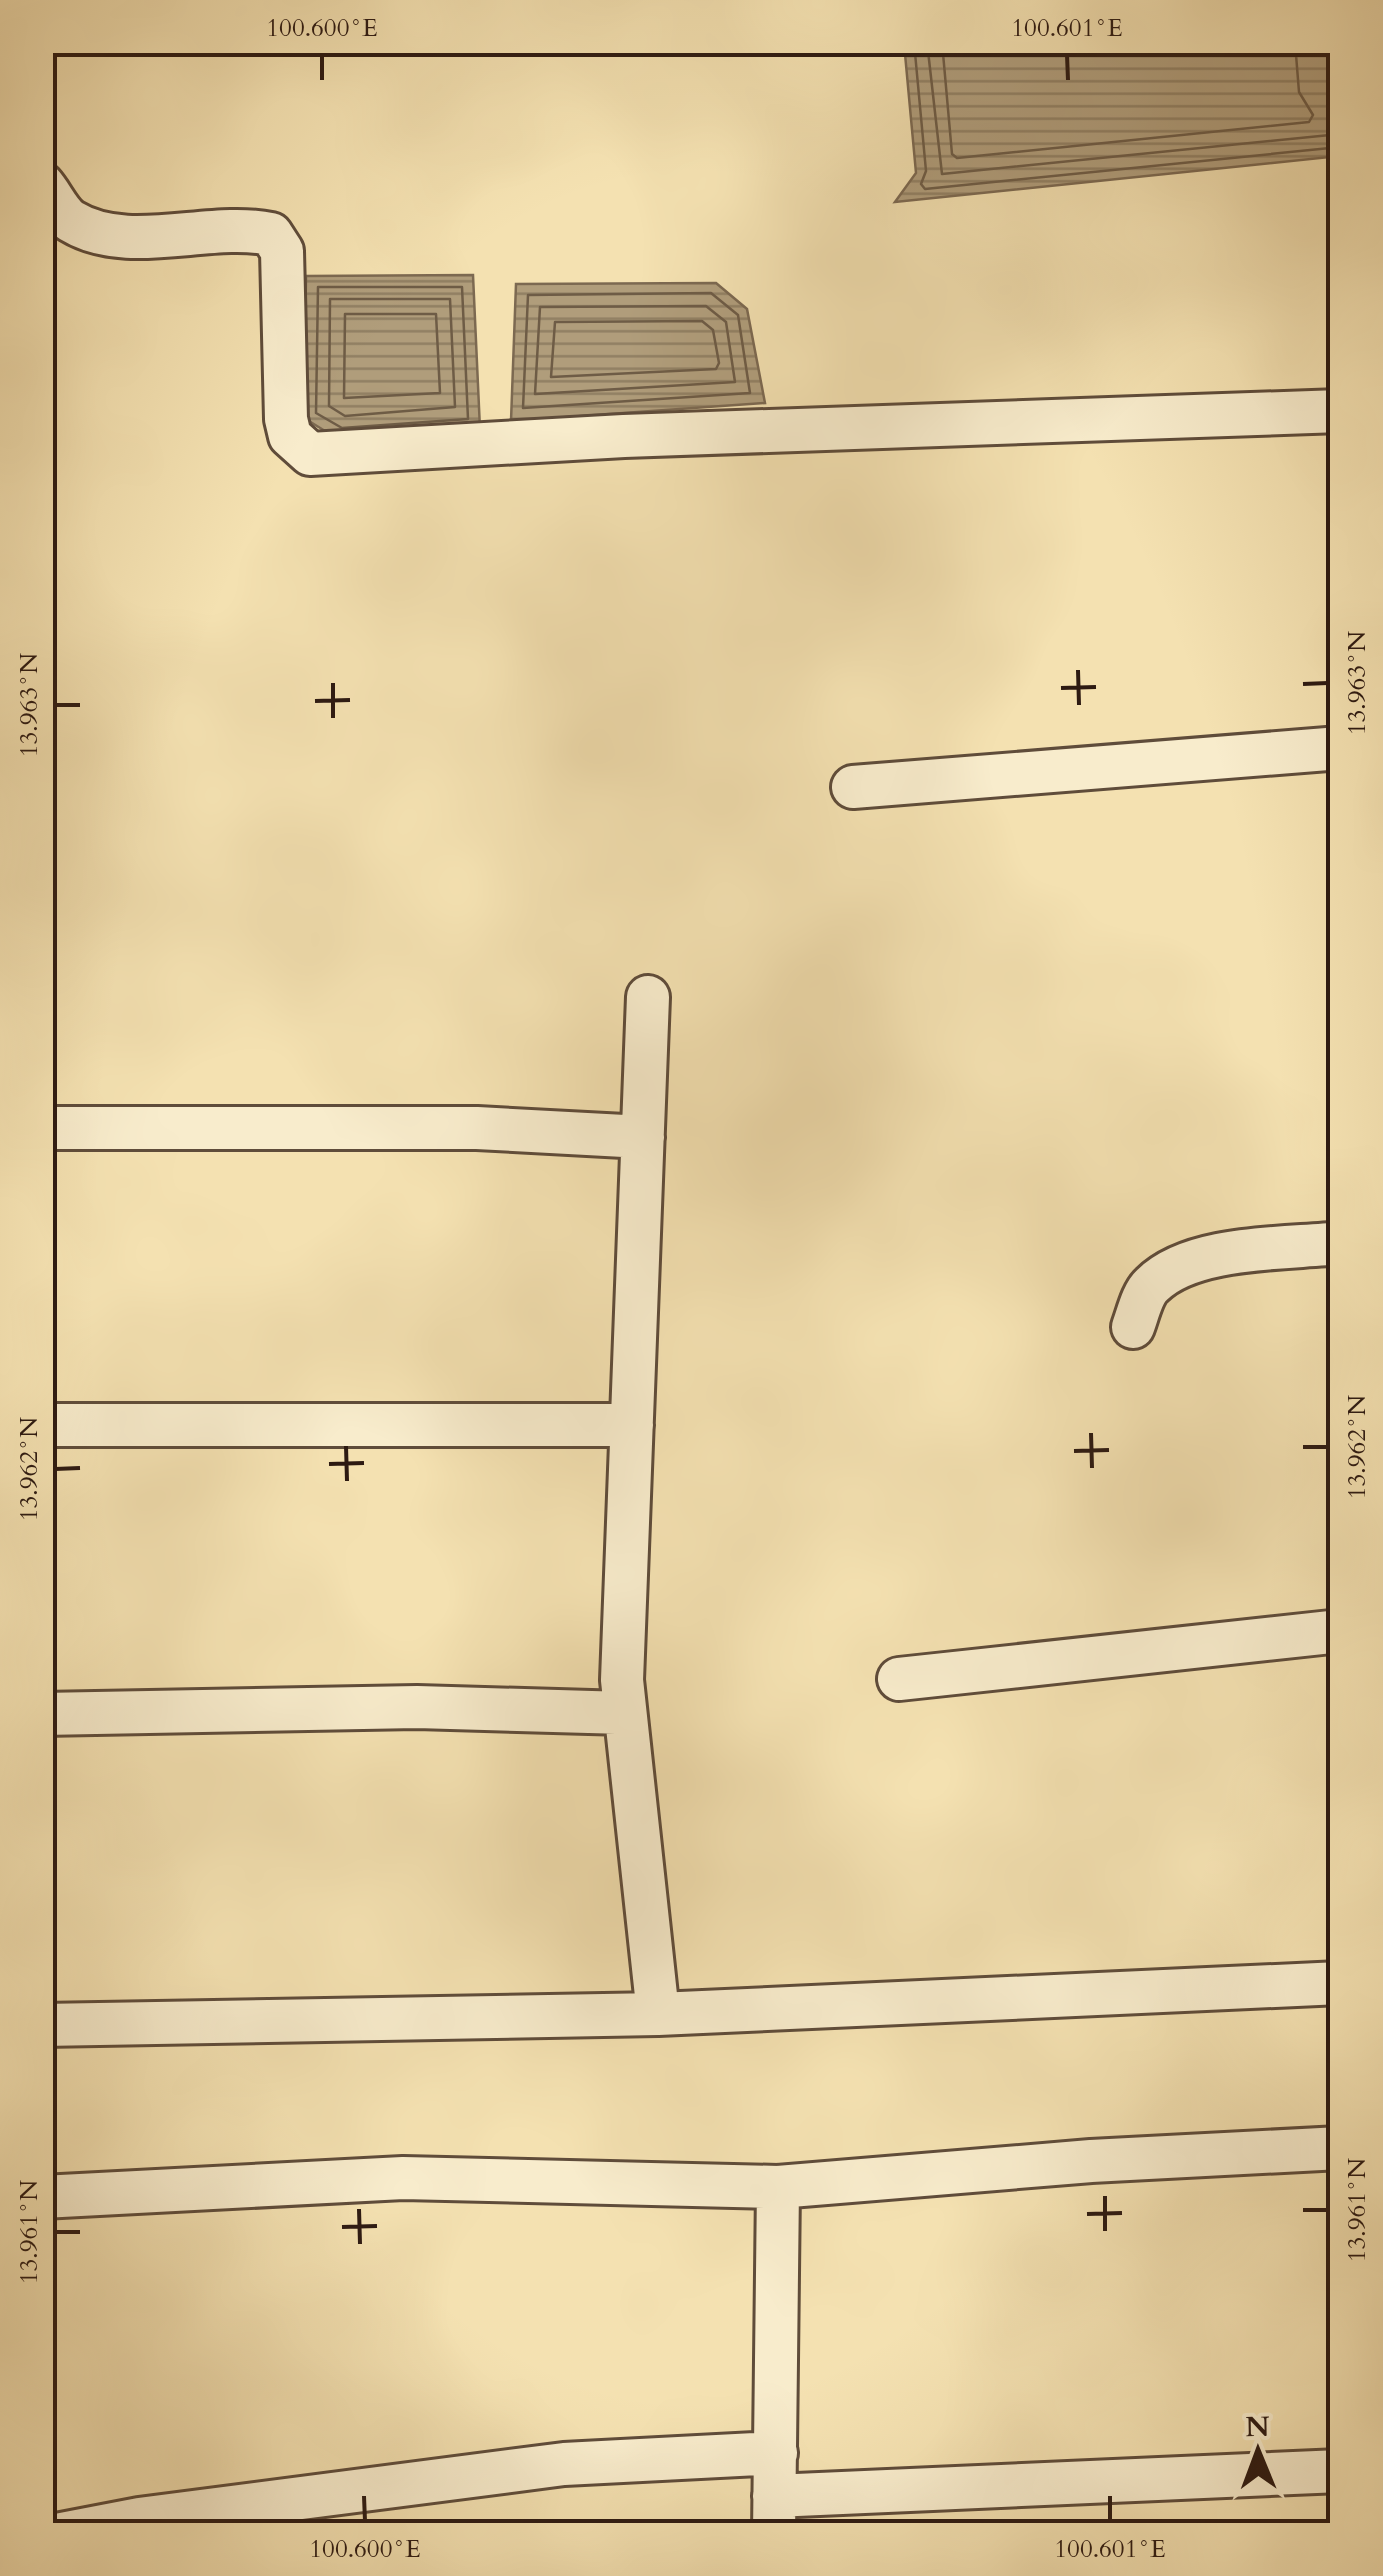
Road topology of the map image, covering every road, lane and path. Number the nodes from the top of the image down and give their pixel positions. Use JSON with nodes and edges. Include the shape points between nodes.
{"nodes":[{"id":1,"x":42,"y":184,"type":"edge"},
{"id":2,"x":1340,"y":411,"type":"edge"},
{"id":3,"x":1340,"y":748,"type":"edge"},
{"id":4,"x":852,"y":787,"type":"dead end"},
{"id":5,"x":648,"y":996,"type":"dead end"},
{"id":6,"x":42,"y":1128,"type":"edge"},
{"id":7,"x":642,"y":1137,"type":"junction"},
{"id":8,"x":1340,"y":1243,"type":"edge"},
{"id":9,"x":1133,"y":1327,"type":"dead end"},
{"id":10,"x":42,"y":1425,"type":"edge"},
{"id":11,"x":632,"y":1425,"type":"junction"},
{"id":12,"x":1340,"y":1631,"type":"edge"},
{"id":13,"x":899,"y":1679,"type":"dead end"},
{"id":14,"x":625,"y":1713,"type":"junction"},
{"id":15,"x":42,"y":1714,"type":"edge"},
{"id":16,"x":1340,"y":1983,"type":"edge"},
{"id":17,"x":658,"y":2014,"type":"junction"},
{"id":18,"x":42,"y":2025,"type":"edge"},
{"id":19,"x":1340,"y":2148,"type":"edge"},
{"id":20,"x":778,"y":2188,"type":"junction"},
{"id":21,"x":42,"y":2197,"type":"edge"},
{"id":22,"x":776,"y":2453,"type":"junction"},
{"id":23,"x":1340,"y":2471,"type":"edge"},
{"id":24,"x":774,"y":2515,"type":"edge"},
{"id":25,"x":166,"y":2525,"type":"edge"},
{"id":26,"x":61,"y":2534,"type":"edge"}],
"edges":[{"from":1,"to":2,"type":"street","via":[[66,219],[112,236],[245,229],[271,234],[282,251],[286,419],[290,436],[310,454]]},
{"from":3,"to":4,"type":"street"},
{"from":5,"to":7,"type":"street"},
{"from":6,"to":7,"type":"street","via":[[477,1128]]},
{"from":7,"to":11,"type":"street"},
{"from":8,"to":9,"type":"street","via":[[1177,1266],[1149,1287]]},
{"from":10,"to":11,"type":"street"},
{"from":11,"to":14,"type":"street"},
{"from":12,"to":13,"type":"street"},
{"from":14,"to":15,"type":"street","via":[[417,1707]]},
{"from":14,"to":17,"type":"street"},
{"from":16,"to":17,"type":"street"},
{"from":17,"to":18,"type":"street"},
{"from":19,"to":20,"type":"street","via":[[1091,2160]]},
{"from":20,"to":21,"type":"street","via":[[403,2178]]},
{"from":20,"to":22,"type":"street"},
{"from":22,"to":24,"type":"street"},
{"from":22,"to":25,"type":"street","via":[[564,2464]]},
{"from":23,"to":24,"type":"street"},
{"from":25,"to":26,"type":"street"}]}
